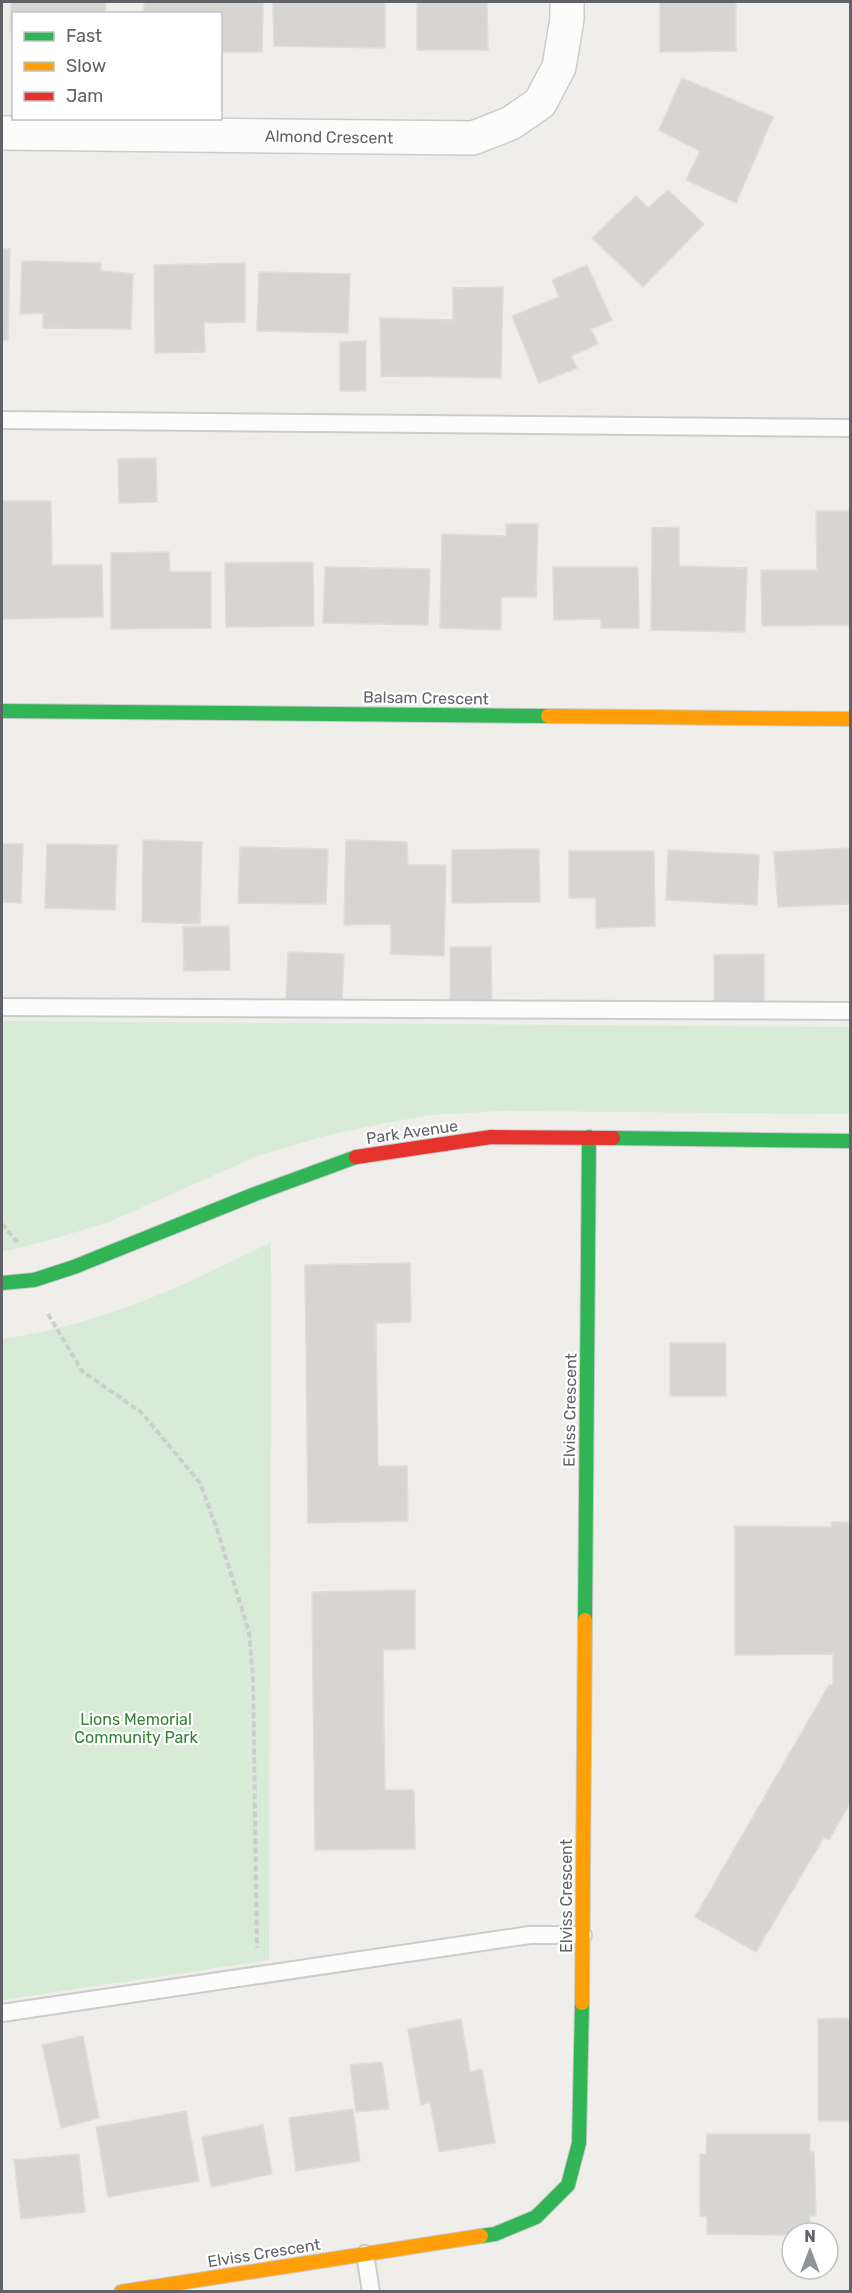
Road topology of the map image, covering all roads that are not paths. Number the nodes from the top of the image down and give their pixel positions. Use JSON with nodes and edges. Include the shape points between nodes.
{"nodes":[{"id":1,"x":567,"y":2,"type":"edge"},
{"id":2,"x":2,"y":133,"type":"edge"},
{"id":3,"x":2,"y":420,"type":"edge"},
{"id":4,"x":850,"y":428,"type":"edge"},
{"id":5,"x":2,"y":711,"type":"edge"},
{"id":6,"x":850,"y":719,"type":"edge"},
{"id":7,"x":2,"y":1007,"type":"edge"},
{"id":8,"x":850,"y":1011,"type":"edge"},
{"id":9,"x":590,"y":1137,"type":"junction"},
{"id":10,"x":850,"y":1141,"type":"edge"},
{"id":11,"x":2,"y":1283,"type":"edge"},
{"id":12,"x":583,"y":1935,"type":"junction"},
{"id":13,"x":2,"y":2013,"type":"edge"},
{"id":14,"x":365,"y":2254,"type":"junction"},
{"id":15,"x":122,"y":2292,"type":"edge"},
{"id":16,"x":371,"y":2292,"type":"edge"}],
"edges":[{"from":1,"to":2,"type":"street","name":"Almond Crescent","via":[[559,67],[540,103],[511,123],[473,138]]},
{"from":3,"to":4,"type":"lane"},
{"from":5,"to":6,"type":"street","name":"Balsam Crescent"},
{"from":7,"to":8,"type":"lane"},
{"from":9,"to":10,"type":"street","name":"Park Avenue"},
{"from":9,"to":11,"type":"street","name":"Park Avenue","via":[[491,1137],[358,1156],[74,1267],[34,1280]]},
{"from":9,"to":12,"type":"street","name":"Elviss Crescent"},
{"from":12,"to":13,"type":"lane","via":[[530,1935]]},
{"from":12,"to":14,"type":"street","name":"Elviss Crescent","via":[[579,2143],[568,2185],[536,2217],[495,2234]]},
{"from":14,"to":15,"type":"street","name":"Elviss Crescent"},
{"from":14,"to":16,"type":"lane"}]}
